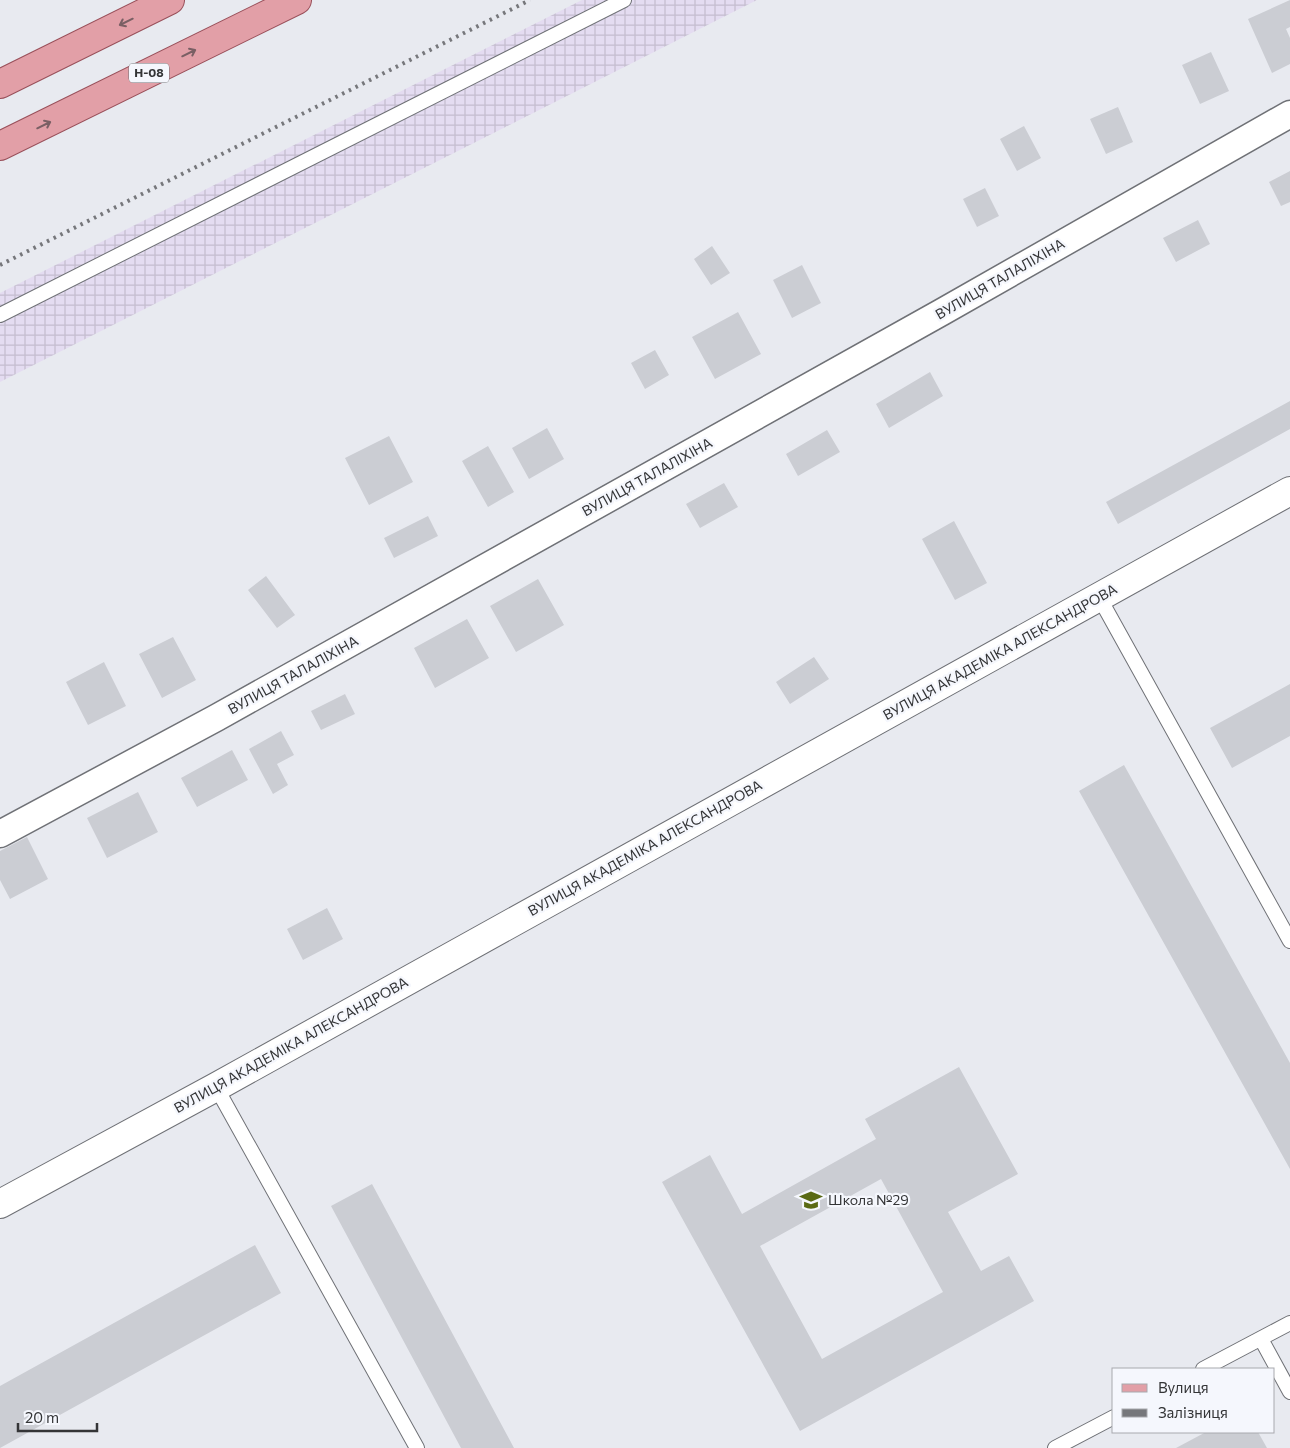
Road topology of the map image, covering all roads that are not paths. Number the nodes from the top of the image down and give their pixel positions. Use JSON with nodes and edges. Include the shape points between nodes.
{"nodes":[{"id":1,"x":170,"y":0,"type":"edge"},
{"id":2,"x":297,"y":0,"type":"edge"},
{"id":3,"x":624,"y":0,"type":"edge"},
{"id":4,"x":0,"y":84,"type":"edge"},
{"id":5,"x":1290,"y":114,"type":"edge"},
{"id":6,"x":0,"y":146,"type":"edge"},
{"id":7,"x":0,"y":315,"type":"edge"},
{"id":8,"x":1290,"y":491,"type":"edge"},
{"id":9,"x":1099,"y":597,"type":"junction"},
{"id":10,"x":0,"y":834,"type":"edge"},
{"id":11,"x":1290,"y":941,"type":"edge"},
{"id":12,"x":216,"y":1087,"type":"junction"},
{"id":13,"x":0,"y":1204,"type":"edge"},
{"id":14,"x":1290,"y":1323,"type":"edge"},
{"id":15,"x":1261,"y":1338,"type":"junction"},
{"id":16,"x":1205,"y":1368,"type":"edge"},
{"id":17,"x":1290,"y":1392,"type":"edge"},
{"id":18,"x":1112,"y":1418,"type":"edge"},
{"id":19,"x":417,"y":1448,"type":"edge"},
{"id":20,"x":1055,"y":1448,"type":"edge"}],
"edges":[{"from":1,"to":4,"type":"main road","one_way":true},
{"from":6,"to":2,"type":"main road","number":"Н-08","one_way":true},
{"from":3,"to":7,"type":"lane"},
{"from":5,"to":10,"type":"street","name":"ВУЛИЦЯ ТАЛАЛІХІНА","via":[[216,718]]},
{"from":8,"to":9,"type":"street","name":"ВУЛИЦЯ АКАДЕМІКА АЛЕКСАНДРОВА"},
{"from":9,"to":11,"type":"lane"},
{"from":9,"to":12,"type":"street","name":"ВУЛИЦЯ АКАДЕМІКА АЛЕКСАНДРОВА"},
{"from":12,"to":13,"type":"street","name":"ВУЛИЦЯ АКАДЕМІКА АЛЕКСАНДРОВА"},
{"from":12,"to":19,"type":"lane"},
{"from":14,"to":15,"type":"lane"},
{"from":15,"to":16,"type":"lane"},
{"from":15,"to":17,"type":"lane"},
{"from":18,"to":20,"type":"lane"}]}
